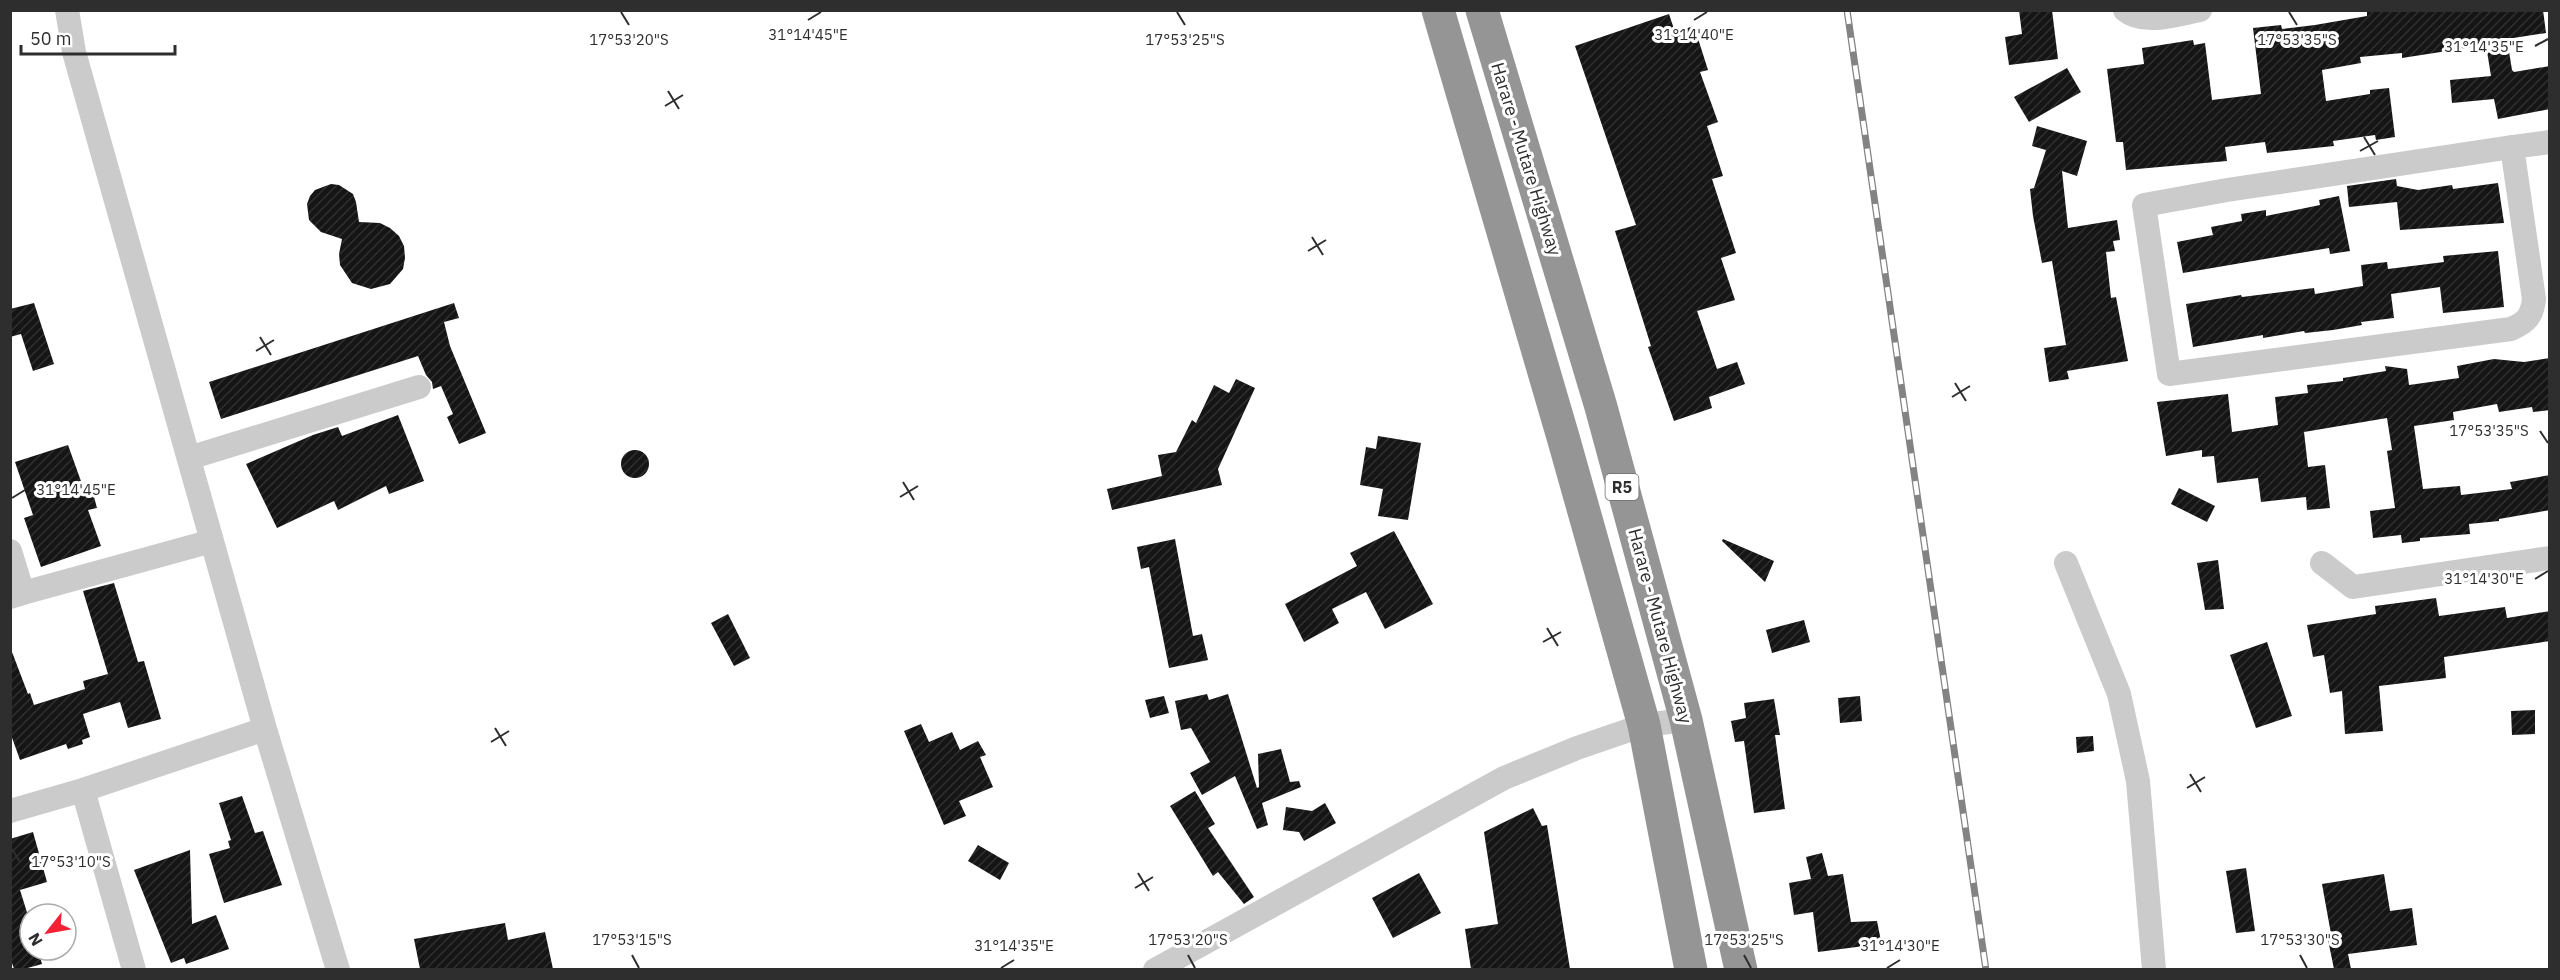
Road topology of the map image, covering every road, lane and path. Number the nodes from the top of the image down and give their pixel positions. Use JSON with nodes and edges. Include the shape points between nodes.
{"nodes":[{"id":1,"x":66,"y":10,"type":"edge"},
{"id":2,"x":1438,"y":10,"type":"edge"},
{"id":3,"x":1482,"y":10,"type":"edge"},
{"id":4,"x":2125,"y":10,"type":"edge"},
{"id":5,"x":2200,"y":10,"type":"edge"},
{"id":6,"x":2550,"y":142,"type":"edge"},
{"id":7,"x":2512,"y":147,"type":"junction"},
{"id":8,"x":419,"y":387,"type":"dead end"},
{"id":9,"x":189,"y":458,"type":"junction"},
{"id":10,"x":212,"y":541,"type":"junction"},
{"id":11,"x":10,"y":551,"type":"edge"},
{"id":12,"x":2550,"y":558,"type":"edge"},
{"id":13,"x":2066,"y":563,"type":"dead end"},
{"id":14,"x":2322,"y":563,"type":"dead end"},
{"id":15,"x":17,"y":595,"type":"edge"},
{"id":16,"x":1686,"y":720,"type":"junction"},
{"id":17,"x":1644,"y":725,"type":"junction"},
{"id":18,"x":265,"y":729,"type":"junction"},
{"id":19,"x":83,"y":790,"type":"junction"},
{"id":20,"x":10,"y":811,"type":"edge"},
{"id":21,"x":131,"y":969,"type":"edge"},
{"id":22,"x":338,"y":969,"type":"edge"},
{"id":23,"x":1155,"y":969,"type":"edge"},
{"id":24,"x":1690,"y":969,"type":"edge"},
{"id":25,"x":1741,"y":969,"type":"edge"},
{"id":26,"x":2154,"y":969,"type":"edge"}],
"edges":[{"from":1,"to":9,"type":"street","via":[[74,52]]},
{"from":2,"to":17,"type":"highway","number":"R5"},
{"from":3,"to":16,"type":"highway","name":"Harare - Mutare Highway","number":"R5","via":[[1601,407]]},
{"from":4,"to":5,"type":"street","via":[[2148,18]]},
{"from":6,"to":7,"type":"street"},
{"from":7,"to":7,"type":"street","via":[[2144,205],[2169,374],[2511,329],[2524,324],[2532,313],[2534,299]]},
{"from":8,"to":9,"type":"street"},
{"from":9,"to":10,"type":"street"},
{"from":10,"to":15,"type":"street"},
{"from":10,"to":18,"type":"street"},
{"from":11,"to":15,"type":"street"},
{"from":12,"to":14,"type":"street","via":[[2354,587]]},
{"from":13,"to":26,"type":"street","via":[[2119,694],[2138,781]]},
{"from":16,"to":17,"type":"street"},
{"from":16,"to":25,"type":"highway","name":"Harare - Mutare Highway","number":"R5"},
{"from":17,"to":23,"type":"street","via":[[1504,778]]},
{"from":17,"to":24,"type":"highway","number":"R5"},
{"from":18,"to":19,"type":"street"},
{"from":18,"to":22,"type":"street"},
{"from":19,"to":20,"type":"street"},
{"from":19,"to":21,"type":"street"}]}
